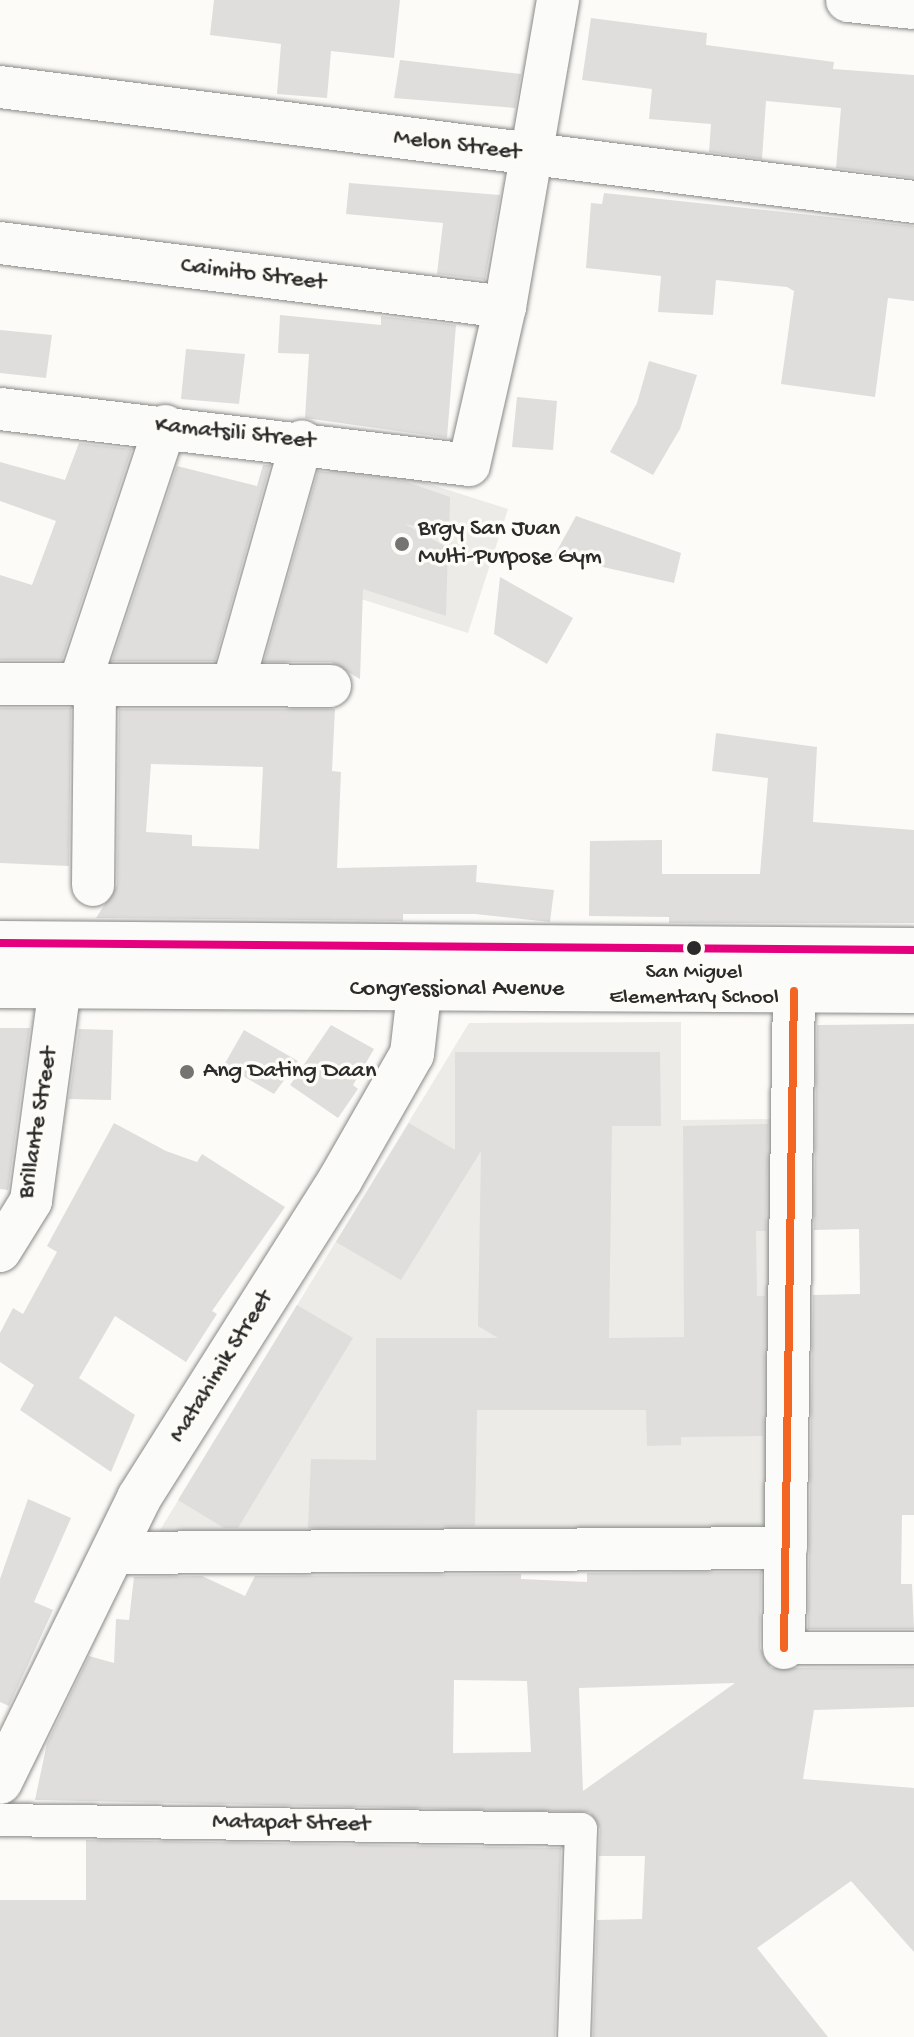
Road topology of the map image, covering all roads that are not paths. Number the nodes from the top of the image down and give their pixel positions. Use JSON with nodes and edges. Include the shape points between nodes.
{"nodes":[{"id":1,"x":558,"y":0,"type":"edge"},
{"id":2,"x":848,"y":0,"type":"edge"},
{"id":3,"x":914,"y":7,"type":"edge"},
{"id":4,"x":0,"y":87,"type":"edge"},
{"id":5,"x":534,"y":157,"type":"junction"},
{"id":6,"x":914,"y":202,"type":"edge"},
{"id":7,"x":0,"y":243,"type":"edge"},
{"id":8,"x":505,"y":307,"type":"junction"},
{"id":9,"x":0,"y":409,"type":"edge"},
{"id":10,"x":165,"y":426,"type":"junction"},
{"id":11,"x":302,"y":441,"type":"junction"},
{"id":12,"x":234,"y":681,"type":"junction"},
{"id":13,"x":0,"y":684,"type":"edge"},
{"id":14,"x":87,"y":686,"type":"junction"},
{"id":15,"x":330,"y":686,"type":"dead end"},
{"id":16,"x":93,"y":885,"type":"dead end"},
{"id":17,"x":0,"y":943,"type":"edge"},
{"id":18,"x":914,"y":950,"type":"edge"},
{"id":19,"x":423,"y":970,"type":"junction"},
{"id":20,"x":0,"y":986,"type":"edge"},
{"id":21,"x":60,"y":987,"type":"junction"},
{"id":22,"x":794,"y":991,"type":"junction"},
{"id":23,"x":914,"y":991,"type":"edge"},
{"id":24,"x":16,"y":1200,"type":"edge"},
{"id":25,"x":0,"y":1251,"type":"edge"},
{"id":26,"x":786,"y":1548,"type":"junction"},
{"id":27,"x":112,"y":1553,"type":"junction"},
{"id":28,"x":784,"y":1648,"type":"joint"},
{"id":29,"x":914,"y":1648,"type":"edge"},
{"id":30,"x":0,"y":1782,"type":"edge"},
{"id":31,"x":0,"y":1820,"type":"edge"},
{"id":32,"x":574,"y":2037,"type":"edge"}],
"edges":[{"from":1,"to":5,"type":"street"},
{"from":2,"to":3,"type":"main road"},
{"from":4,"to":5,"type":"street","name":"Melon Street"},
{"from":5,"to":6,"type":"street","name":"Melon Street"},
{"from":5,"to":8,"type":"street"},
{"from":7,"to":8,"type":"street","name":"Caimito Street"},
{"from":8,"to":11,"type":"street","name":"Kamatsili Street","via":[[469,465]]},
{"from":9,"to":10,"type":"street","name":"Kamatsili Street"},
{"from":10,"to":11,"type":"street","name":"Kamatsili Street"},
{"from":10,"to":14,"type":"street"},
{"from":11,"to":12,"type":"street"},
{"from":12,"to":14,"type":"street"},
{"from":12,"to":15,"type":"street"},
{"from":13,"to":14,"type":"street"},
{"from":14,"to":16,"type":"street"},
{"from":17,"to":19,"type":"main road","name":"Congressional Avenue"},
{"from":18,"to":19,"type":"main road","name":"Congressional Avenue"},
{"from":19,"to":21,"type":"main road","name":"Congressional Avenue"},
{"from":19,"to":22,"type":"main road","name":"Congressional Avenue"},
{"from":19,"to":27,"type":"main road","name":"Matahimik Street","via":[[412,1054],[139,1498]]},
{"from":20,"to":21,"type":"main road","name":"Congressional Avenue"},
{"from":21,"to":24,"type":"street","name":"Brillante Street"},
{"from":22,"to":23,"type":"main road","name":"Congressional Avenue"},
{"from":22,"to":26,"type":"street"},
{"from":24,"to":25,"type":"street","name":"Brillante Street"},
{"from":26,"to":27,"type":"street"},
{"from":26,"to":28,"type":"street"},
{"from":27,"to":30,"type":"main road","name":"Matahimik Street"},
{"from":28,"to":29,"type":"street"},
{"from":31,"to":32,"type":"street","name":"Matapat Street","via":[[581,1829]]}]}
